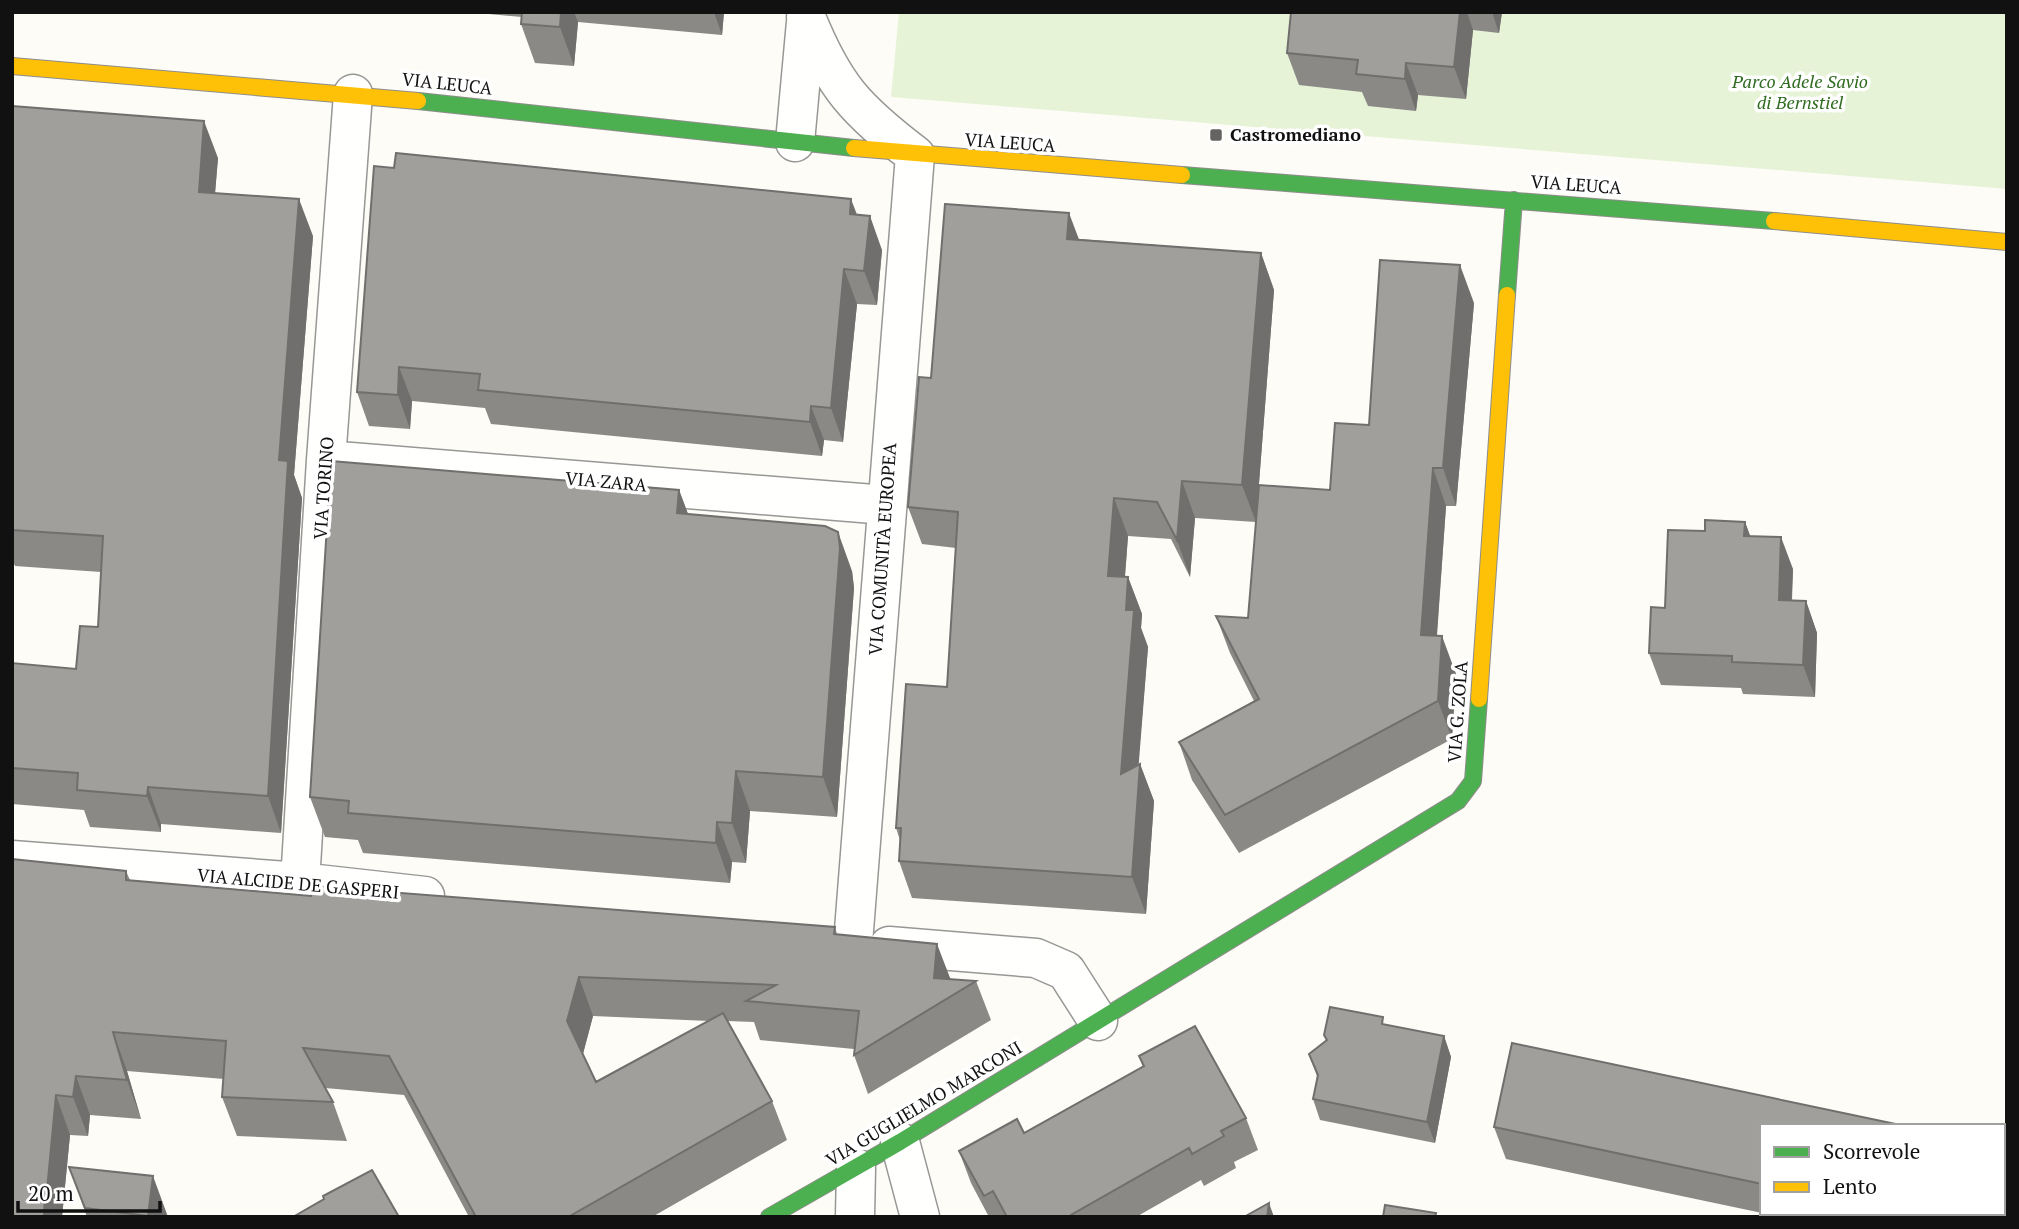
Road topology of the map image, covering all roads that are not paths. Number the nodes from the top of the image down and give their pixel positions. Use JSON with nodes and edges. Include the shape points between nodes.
{"nodes":[{"id":1,"x":806,"y":15,"type":"edge"},
{"id":2,"x":12,"y":66,"type":"edge"},
{"id":3,"x":353,"y":94,"type":"junction"},
{"id":4,"x":795,"y":142,"type":"junction"},
{"id":5,"x":915,"y":155,"type":"junction"},
{"id":6,"x":1514,"y":200,"type":"junction"},
{"id":7,"x":2007,"y":242,"type":"edge"},
{"id":8,"x":326,"y":460,"type":"junction"},
{"id":9,"x":886,"y":505,"type":"junction"},
{"id":10,"x":12,"y":859,"type":"edge"},
{"id":11,"x":300,"y":882,"type":"junction"},
{"id":12,"x":466,"y":901,"type":"edge"},
{"id":13,"x":812,"y":939,"type":"edge"},
{"id":14,"x":853,"y":943,"type":"junction"},
{"id":15,"x":1098,"y":1021,"type":"junction"},
{"id":16,"x":900,"y":1142,"type":"junction"},
{"id":17,"x":856,"y":1168,"type":"junction"},
{"id":18,"x":769,"y":1217,"type":"edge"},
{"id":19,"x":855,"y":1217,"type":"edge"},
{"id":20,"x":920,"y":1217,"type":"edge"}],
"edges":[{"from":1,"to":4,"type":"street"},
{"from":1,"to":5,"type":"street","via":[[838,85],[874,123]]},
{"from":2,"to":3,"type":"main road","name":"VIA LEUCA"},
{"from":3,"to":4,"type":"main road","name":"VIA LEUCA"},
{"from":3,"to":8,"type":"street","name":"VIA TORINO"},
{"from":4,"to":5,"type":"main road","name":"VIA LEUCA"},
{"from":5,"to":6,"type":"main road","name":"VIA LEUCA"},
{"from":5,"to":9,"type":"street","name":"VIA COMUNITÀ EUROPEA"},
{"from":6,"to":7,"type":"main road","name":"VIA LEUCA"},
{"from":6,"to":15,"type":"main road","name":"VIA G. ZOLA","via":[[1472,781],[1458,801]]},
{"from":8,"to":9,"type":"street","name":"VIA ZARA"},
{"from":8,"to":11,"type":"street","name":"VIA TORINO"},
{"from":9,"to":14,"type":"street","name":"VIA COMUNITÀ EUROPEA"},
{"from":10,"to":11,"type":"street","name":"VIA ALCIDE DE GASPERI"},
{"from":11,"to":12,"type":"street","name":"VIA ALCIDE DE GASPERI"},
{"from":13,"to":14,"type":"street"},
{"from":14,"to":15,"type":"street","via":[[1036,958],[1066,971]]},
{"from":15,"to":16,"type":"main road","name":"VIA GUGLIELMO MARCONI"},
{"from":16,"to":17,"type":"main road","name":"VIA GUGLIELMO MARCONI"},
{"from":16,"to":20,"type":"street"},
{"from":17,"to":18,"type":"main road","name":"VIA GUGLIELMO MARCONI"},
{"from":17,"to":19,"type":"street"}]}
